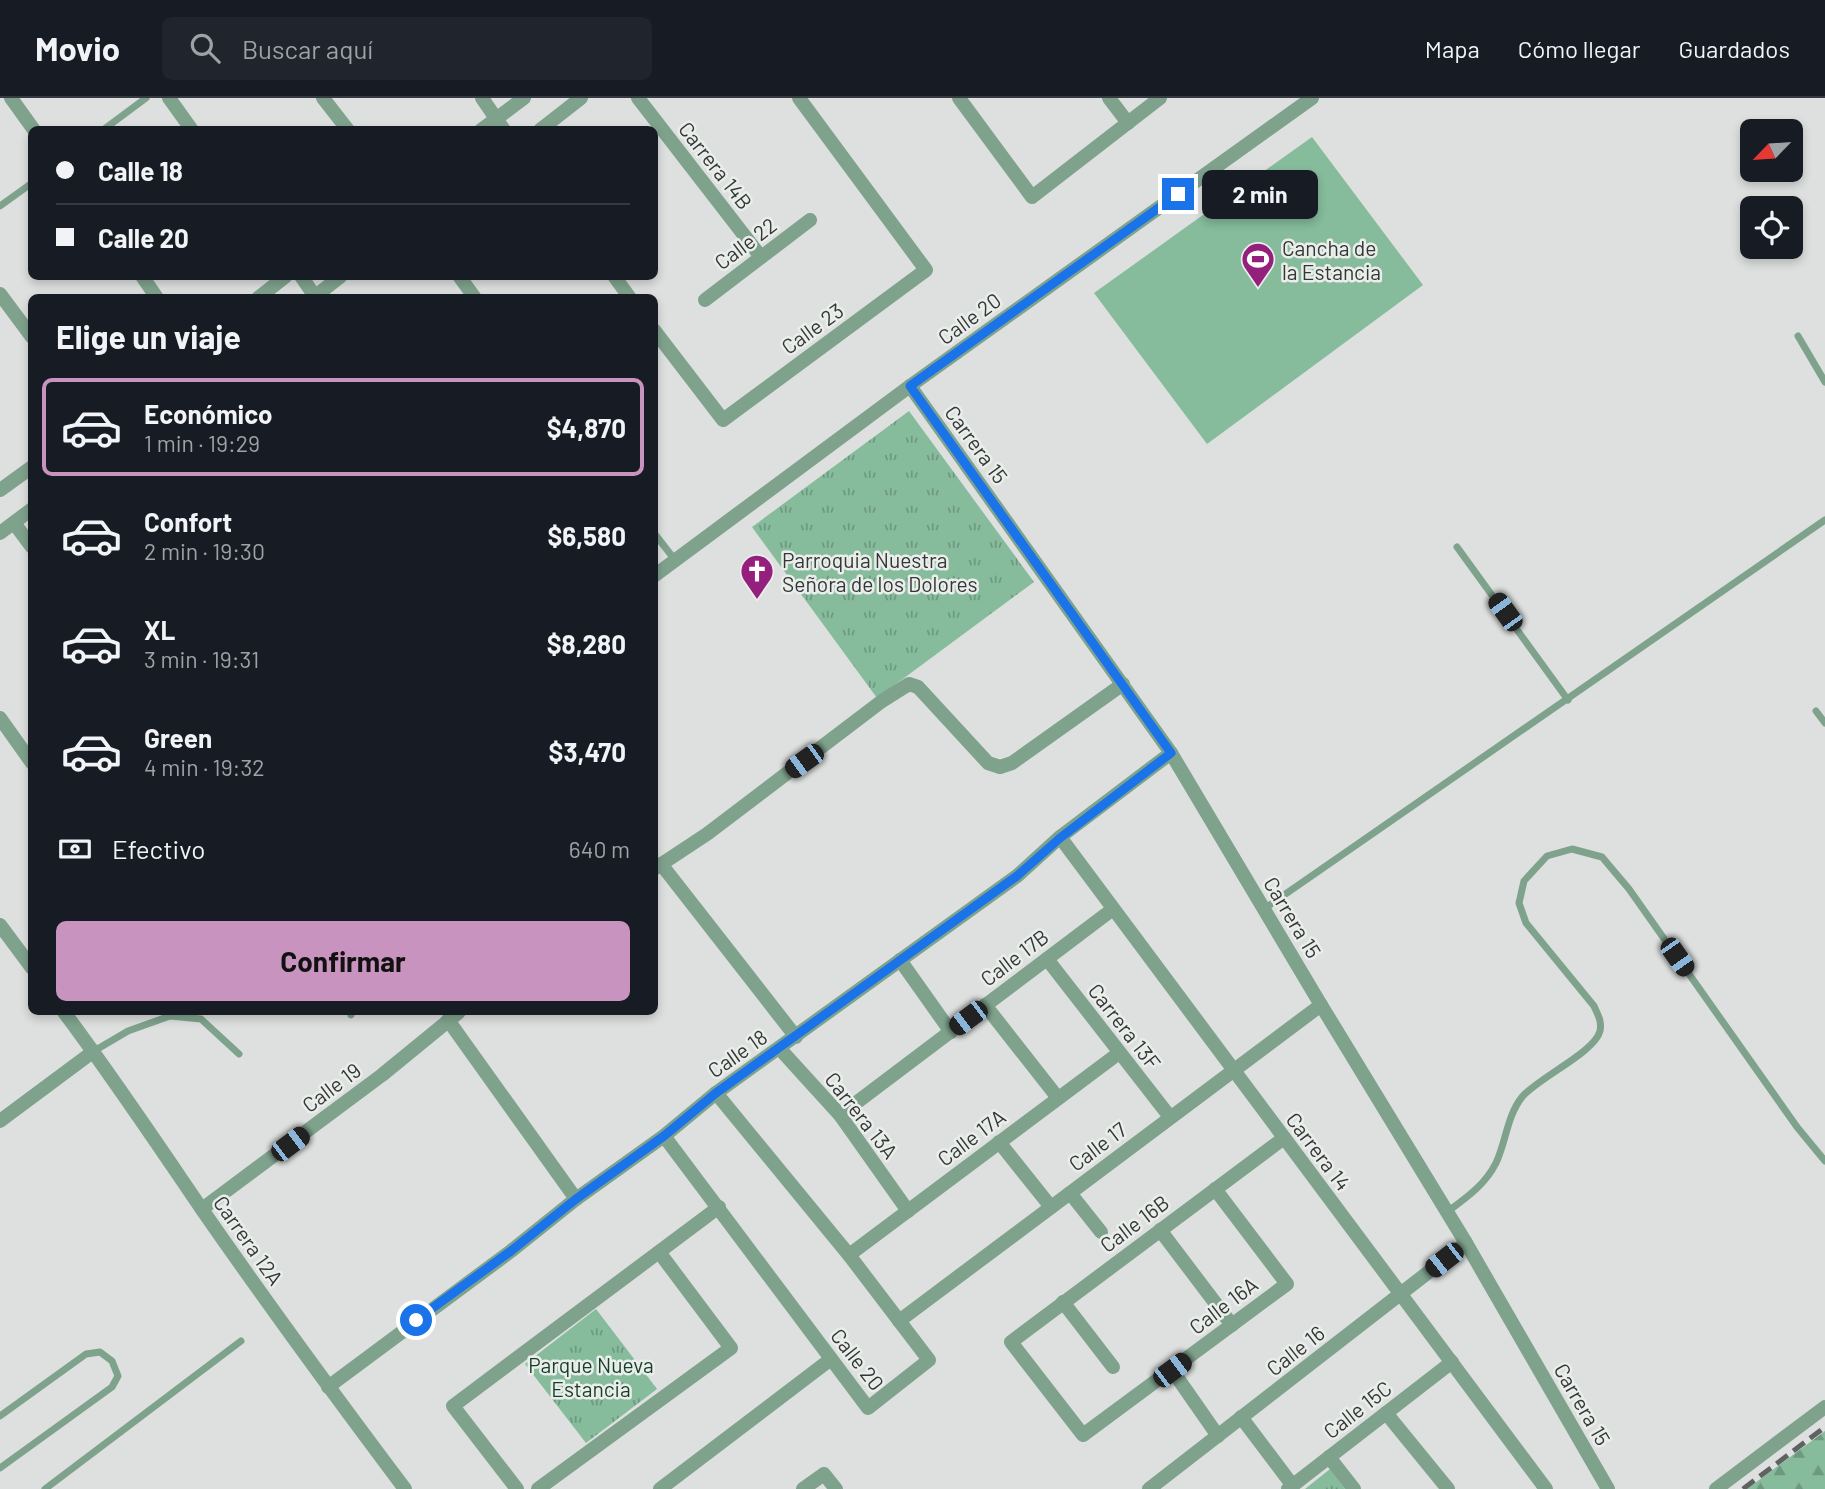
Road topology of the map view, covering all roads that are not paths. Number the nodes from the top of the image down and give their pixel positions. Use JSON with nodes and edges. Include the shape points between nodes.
{"nodes":[{"id":1,"x":11,"y":98,"type":"edge"},
{"id":2,"x":146,"y":98,"type":"edge"},
{"id":3,"x":169,"y":98,"type":"edge"},
{"id":4,"x":323,"y":98,"type":"edge"},
{"id":5,"x":482,"y":98,"type":"edge"},
{"id":6,"x":524,"y":98,"type":"edge"},
{"id":7,"x":581,"y":98,"type":"edge"},
{"id":8,"x":638,"y":98,"type":"edge"},
{"id":9,"x":799,"y":98,"type":"edge"},
{"id":10,"x":959,"y":98,"type":"edge"},
{"id":11,"x":1109,"y":98,"type":"edge"},
{"id":12,"x":1160,"y":98,"type":"edge"},
{"id":13,"x":1311,"y":98,"type":"edge"},
{"id":14,"x":1128,"y":123,"type":"junction"},
{"id":15,"x":500,"y":124,"type":"edge"},
{"id":16,"x":31,"y":126,"type":"edge"},
{"id":17,"x":108,"y":126,"type":"edge"},
{"id":18,"x":189,"y":126,"type":"edge"},
{"id":19,"x":345,"y":126,"type":"edge"},
{"id":20,"x":545,"y":126,"type":"edge"},
{"id":21,"x":28,"y":186,"type":"edge"},
{"id":22,"x":0,"y":206,"type":"edge"},
{"id":23,"x":810,"y":220,"type":"dead end"},
{"id":24,"x":761,"y":257,"type":"junction"},
{"id":25,"x":281,"y":280,"type":"edge"},
{"id":26,"x":336,"y":280,"type":"edge"},
{"id":27,"x":0,"y":294,"type":"edge"},
{"id":28,"x":263,"y":294,"type":"edge"},
{"id":29,"x":319,"y":294,"type":"edge"},
{"id":30,"x":705,"y":300,"type":"dead end"},
{"id":31,"x":28,"y":332,"type":"edge"},
{"id":32,"x":658,"y":335,"type":"edge"},
{"id":33,"x":1798,"y":336,"type":"dead end"},
{"id":34,"x":1825,"y":382,"type":"edge"},
{"id":35,"x":910,"y":386,"type":"junction"},
{"id":36,"x":28,"y":470,"type":"edge"},
{"id":37,"x":0,"y":490,"type":"edge"},
{"id":38,"x":28,"y":512,"type":"edge"},
{"id":39,"x":1825,"y":520,"type":"edge"},
{"id":40,"x":13,"y":523,"type":"junction"},
{"id":41,"x":0,"y":533,"type":"edge"},
{"id":42,"x":658,"y":538,"type":"edge"},
{"id":43,"x":28,"y":542,"type":"edge"},
{"id":44,"x":1457,"y":547,"type":"dead end"},
{"id":45,"x":675,"y":561,"type":"junction"},
{"id":46,"x":658,"y":573,"type":"edge"},
{"id":47,"x":1123,"y":684,"type":"junction"},
{"id":48,"x":1568,"y":700,"type":"junction"},
{"id":49,"x":1816,"y":711,"type":"dead end"},
{"id":50,"x":0,"y":718,"type":"edge"},
{"id":51,"x":1825,"y":723,"type":"edge"},
{"id":52,"x":1171,"y":753,"type":"junction"},
{"id":53,"x":28,"y":757,"type":"edge"},
{"id":54,"x":1060,"y":838,"type":"junction"},
{"id":55,"x":658,"y":866,"type":"edge"},
{"id":56,"x":1113,"y":909,"type":"junction"},
{"id":57,"x":1264,"y":909,"type":"junction"},
{"id":58,"x":0,"y":925,"type":"edge"},
{"id":59,"x":1046,"y":959,"type":"junction"},
{"id":60,"x":900,"y":960,"type":"junction"},
{"id":61,"x":28,"y":963,"type":"edge"},
{"id":62,"x":985,"y":1005,"type":"junction"},
{"id":63,"x":1321,"y":1005,"type":"junction"},
{"id":64,"x":71,"y":1015,"type":"edge"},
{"id":65,"x":453,"y":1016,"type":"edge"},
{"id":66,"x":951,"y":1031,"type":"junction"},
{"id":67,"x":796,"y":1037,"type":"junction"},
{"id":68,"x":779,"y":1049,"type":"junction"},
{"id":69,"x":94,"y":1051,"type":"junction"},
{"id":70,"x":1119,"y":1053,"type":"junction"},
{"id":71,"x":239,"y":1054,"type":"dead end"},
{"id":72,"x":1233,"y":1070,"type":"junction"},
{"id":73,"x":716,"y":1093,"type":"junction"},
{"id":74,"x":1058,"y":1098,"type":"junction"},
{"id":75,"x":840,"y":1115,"type":"junction"},
{"id":76,"x":1170,"y":1117,"type":"junction"},
{"id":77,"x":0,"y":1121,"type":"edge"},
{"id":78,"x":664,"y":1136,"type":"junction"},
{"id":79,"x":1284,"y":1138,"type":"junction"},
{"id":80,"x":999,"y":1142,"type":"junction"},
{"id":81,"x":1825,"y":1161,"type":"edge"},
{"id":82,"x":1215,"y":1189,"type":"junction"},
{"id":83,"x":1070,"y":1193,"type":"junction"},
{"id":84,"x":576,"y":1199,"type":"junction"},
{"id":85,"x":719,"y":1207,"type":"junction"},
{"id":86,"x":1051,"y":1207,"type":"junction"},
{"id":87,"x":202,"y":1209,"type":"junction"},
{"id":88,"x":908,"y":1210,"type":"junction"},
{"id":89,"x":1447,"y":1212,"type":"junction"},
{"id":90,"x":1160,"y":1230,"type":"junction"},
{"id":91,"x":1101,"y":1232,"type":"dead end"},
{"id":92,"x":1466,"y":1243,"type":"junction"},
{"id":93,"x":659,"y":1252,"type":"junction"},
{"id":94,"x":849,"y":1255,"type":"junction"},
{"id":95,"x":1400,"y":1295,"type":"junction"},
{"id":96,"x":1063,"y":1303,"type":"junction"},
{"id":97,"x":899,"y":1321,"type":"junction"},
{"id":98,"x":1232,"y":1325,"type":"junction"},
{"id":99,"x":241,"y":1341,"type":"dead end"},
{"id":100,"x":831,"y":1359,"type":"junction"},
{"id":101,"x":1452,"y":1362,"type":"junction"},
{"id":102,"x":1113,"y":1367,"type":"dead end"},
{"id":103,"x":1172,"y":1370,"type":"junction"},
{"id":104,"x":328,"y":1387,"type":"junction"},
{"id":105,"x":1825,"y":1407,"type":"edge"},
{"id":106,"x":1386,"y":1413,"type":"junction"},
{"id":107,"x":0,"y":1416,"type":"edge"},
{"id":108,"x":1241,"y":1417,"type":"junction"},
{"id":109,"x":1083,"y":1435,"type":"joint"},
{"id":110,"x":1218,"y":1436,"type":"junction"},
{"id":111,"x":1329,"y":1457,"type":"junction"},
{"id":112,"x":0,"y":1468,"type":"edge"},
{"id":113,"x":1290,"y":1487,"type":"edge"},
{"id":114,"x":45,"y":1489,"type":"edge"},
{"id":115,"x":405,"y":1489,"type":"edge"},
{"id":116,"x":517,"y":1489,"type":"edge"},
{"id":117,"x":538,"y":1489,"type":"edge"},
{"id":118,"x":660,"y":1489,"type":"edge"},
{"id":119,"x":803,"y":1489,"type":"edge"},
{"id":120,"x":836,"y":1489,"type":"edge"},
{"id":121,"x":1149,"y":1489,"type":"edge"},
{"id":122,"x":1354,"y":1489,"type":"edge"},
{"id":123,"x":1448,"y":1489,"type":"edge"},
{"id":124,"x":1546,"y":1489,"type":"edge"},
{"id":125,"x":1608,"y":1489,"type":"edge"},
{"id":126,"x":1716,"y":1489,"type":"edge"}],
"edges":[{"from":1,"to":16,"type":"street"},
{"from":2,"to":17,"type":"lane"},
{"from":3,"to":18,"type":"street"},
{"from":4,"to":19,"type":"street"},
{"from":5,"to":15,"type":"street"},
{"from":6,"to":15,"type":"street"},
{"from":7,"to":20,"type":"street"},
{"from":8,"to":24,"type":"street","name":"Carrera 14B"},
{"from":9,"to":32,"type":"street","name":"Calle 23","via":[[926,270],[723,420]]},
{"from":10,"to":14,"type":"street","via":[[1032,197]]},
{"from":11,"to":14,"type":"street"},
{"from":12,"to":14,"type":"street"},
{"from":13,"to":35,"type":"street","name":"Calle 20"},
{"from":21,"to":22,"type":"lane"},
{"from":23,"to":24,"type":"street","name":"Calle 22"},
{"from":24,"to":30,"type":"street","name":"Calle 22"},
{"from":25,"to":28,"type":"street"},
{"from":26,"to":29,"type":"street"},
{"from":27,"to":31,"type":"street"},
{"from":33,"to":34,"type":"lane"},
{"from":35,"to":45,"type":"street","name":"Calle 20"},
{"from":35,"to":47,"type":"street","name":"Carrera 15"},
{"from":36,"to":37,"type":"street"},
{"from":38,"to":40,"type":"street"},
{"from":39,"to":48,"type":"lane"},
{"from":40,"to":41,"type":"street"},
{"from":40,"to":43,"type":"street"},
{"from":42,"to":45,"type":"lane"},
{"from":44,"to":48,"type":"lane"},
{"from":45,"to":46,"type":"street","name":"Calle 20"},
{"from":47,"to":52,"type":"street","name":"Carrera 15"},
{"from":47,"to":55,"type":"street","via":[[1000,767],[988,763],[918,687],[909,684]]},
{"from":48,"to":57,"type":"lane"},
{"from":49,"to":51,"type":"lane"},
{"from":50,"to":53,"type":"street"},
{"from":52,"to":54,"type":"street","name":"Calle 18"},
{"from":52,"to":57,"type":"street","name":"Carrera 15"},
{"from":54,"to":56,"type":"street","name":"Carrera 14"},
{"from":54,"to":60,"type":"street","name":"Calle 18","via":[[1017,876]]},
{"from":55,"to":67,"type":"street"},
{"from":56,"to":59,"type":"street","name":"Calle 17B"},
{"from":56,"to":72,"type":"street","name":"Carrera 14"},
{"from":57,"to":63,"type":"street","name":"Carrera 15"},
{"from":58,"to":61,"type":"street"},
{"from":59,"to":62,"type":"street","name":"Calle 17B"},
{"from":59,"to":70,"type":"street","name":"Carrera 13F"},
{"from":60,"to":66,"type":"street"},
{"from":60,"to":67,"type":"street","name":"Calle 18"},
{"from":62,"to":66,"type":"street","name":"Calle 17B"},
{"from":62,"to":74,"type":"street"},
{"from":63,"to":72,"type":"street","name":"Calle 17"},
{"from":63,"to":89,"type":"street","name":"Carrera 15"},
{"from":64,"to":69,"type":"street","name":"Carrera 12A"},
{"from":65,"to":84,"type":"street"},
{"from":65,"to":87,"type":"street","name":"Calle 19"},
{"from":66,"to":75,"type":"street","name":"Calle 17B"},
{"from":67,"to":68,"type":"street","name":"Calle 18"},
{"from":68,"to":73,"type":"street","name":"Calle 18"},
{"from":68,"to":75,"type":"street","name":"Carrera 13A"},
{"from":69,"to":71,"type":"lane","via":[[128,1031],[170,1016],[201,1019]]},
{"from":69,"to":77,"type":"street"},
{"from":69,"to":87,"type":"street","name":"Carrera 12A"},
{"from":70,"to":74,"type":"street","name":"Calle 17A"},
{"from":70,"to":76,"type":"street","name":"Carrera 13F"},
{"from":72,"to":76,"type":"street","name":"Calle 17"},
{"from":72,"to":79,"type":"street","name":"Carrera 14"},
{"from":73,"to":78,"type":"street","name":"Calle 18"},
{"from":73,"to":94,"type":"street","name":"Calle 20"},
{"from":74,"to":80,"type":"street","name":"Calle 17A"},
{"from":75,"to":88,"type":"street","name":"Carrera 13A"},
{"from":76,"to":83,"type":"street","name":"Calle 17"},
{"from":78,"to":84,"type":"street","name":"Calle 18"},
{"from":78,"to":85,"type":"street","name":"Calle 20"},
{"from":79,"to":82,"type":"street","name":"Calle 16B"},
{"from":79,"to":95,"type":"street","name":"Carrera 14"},
{"from":80,"to":86,"type":"street"},
{"from":80,"to":88,"type":"street","name":"Calle 17A"},
{"from":81,"to":89,"type":"lane","via":[[1629,889],[1602,856],[1572,849],[1547,856],[1524,881],[1519,903],[1526,923],[1594,1006],[1601,1019],[1599,1034],[1591,1046],[1522,1097],[1488,1176]]},
{"from":82,"to":90,"type":"street","name":"Calle 16B"},
{"from":82,"to":98,"type":"street","name":"Calle 16A","via":[[1287,1284]]},
{"from":83,"to":86,"type":"street","name":"Calle 17"},
{"from":83,"to":91,"type":"street"},
{"from":84,"to":104,"type":"street","name":"Calle 18"},
{"from":85,"to":93,"type":"street"},
{"from":85,"to":100,"type":"street","name":"Calle 20"},
{"from":86,"to":97,"type":"street","name":"Calle 17"},
{"from":87,"to":104,"type":"street","name":"Carrera 12A"},
{"from":88,"to":94,"type":"street","name":"Calle 17A"},
{"from":89,"to":92,"type":"street","name":"Carrera 15"},
{"from":90,"to":96,"type":"street","name":"Calle 16B"},
{"from":90,"to":98,"type":"street"},
{"from":92,"to":95,"type":"street","name":"Calle 16"},
{"from":92,"to":125,"type":"street","name":"Carrera 15"},
{"from":93,"to":116,"type":"street","via":[[453,1406]]},
{"from":93,"to":117,"type":"street","via":[[731,1348]]},
{"from":94,"to":97,"type":"street","name":"Calle 20"},
{"from":95,"to":101,"type":"street","name":"Carrera 14"},
{"from":95,"to":108,"type":"street","name":"Calle 16"},
{"from":96,"to":102,"type":"street"},
{"from":96,"to":109,"type":"street","name":"Calle 16B","via":[[1011,1342]]},
{"from":97,"to":100,"type":"street","name":"Calle 20","via":[[929,1360],[868,1408]]},
{"from":98,"to":103,"type":"street","name":"Calle 16A"},
{"from":99,"to":114,"type":"lane"},
{"from":100,"to":118,"type":"street"},
{"from":101,"to":106,"type":"street","name":"Calle 15C"},
{"from":101,"to":124,"type":"street","name":"Carrera 14"},
{"from":103,"to":109,"type":"street","name":"Calle 16A"},
{"from":103,"to":110,"type":"street"},
{"from":104,"to":115,"type":"street","name":"Carrera 12A"},
{"from":105,"to":126,"type":"street"},
{"from":106,"to":111,"type":"street","name":"Calle 15C"},
{"from":106,"to":123,"type":"street"},
{"from":107,"to":112,"type":"lane","via":[[86,1354],[100,1352],[113,1361],[118,1377],[112,1387]]},
{"from":108,"to":110,"type":"street","name":"Calle 16"},
{"from":108,"to":113,"type":"street"},
{"from":110,"to":121,"type":"street","name":"Calle 16"},
{"from":111,"to":113,"type":"street","name":"Calle 15C"},
{"from":111,"to":122,"type":"street"},
{"from":119,"to":120,"type":"street","via":[[824,1474]]}]}
